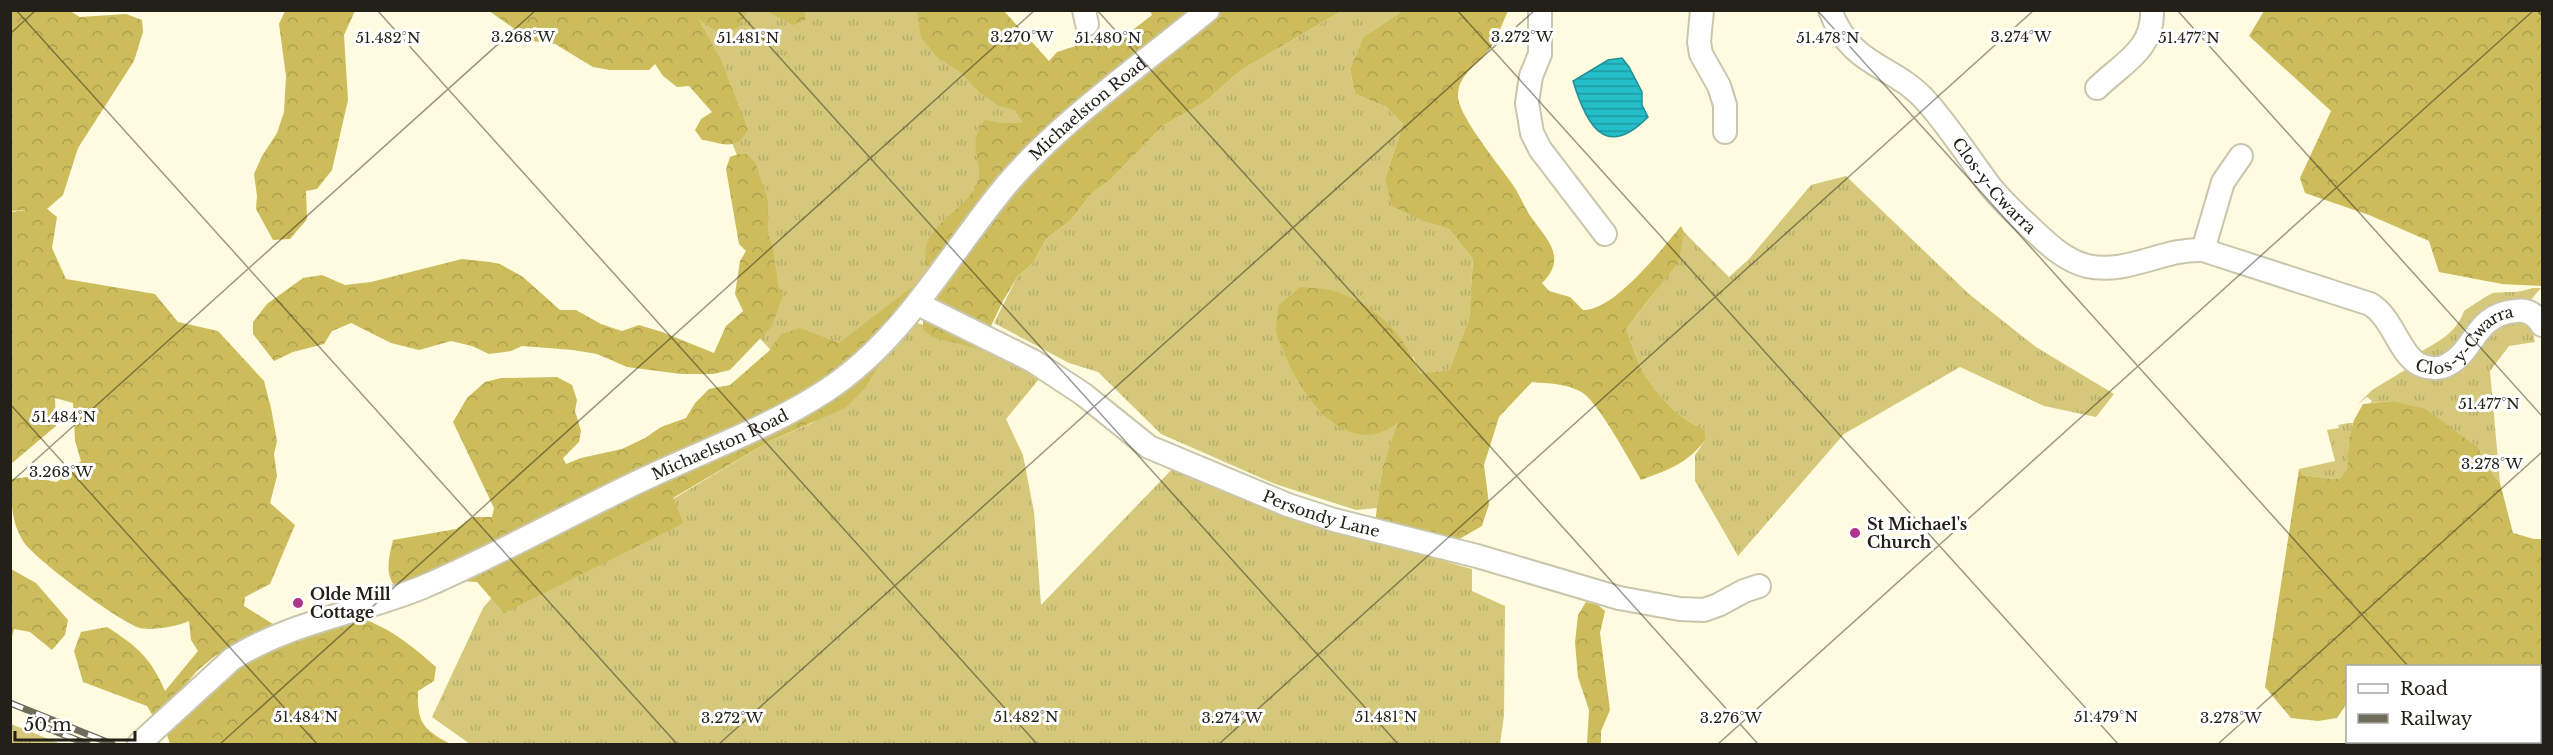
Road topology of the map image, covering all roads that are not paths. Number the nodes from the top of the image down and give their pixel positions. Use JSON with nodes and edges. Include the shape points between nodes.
{"nodes":[{"id":1,"x":1208,"y":10,"type":"edge"},
{"id":2,"x":1540,"y":10,"type":"edge"},
{"id":3,"x":1702,"y":10,"type":"edge"},
{"id":4,"x":1830,"y":10,"type":"edge"},
{"id":5,"x":2152,"y":10,"type":"edge"},
{"id":6,"x":2097,"y":88,"type":"dead end"},
{"id":7,"x":1725,"y":132,"type":"dead end"},
{"id":8,"x":2241,"y":156,"type":"dead end"},
{"id":9,"x":1605,"y":234,"type":"dead end"},
{"id":10,"x":2203,"y":250,"type":"junction"},
{"id":11,"x":918,"y":304,"type":"junction"},
{"id":12,"x":2542,"y":325,"type":"edge"},
{"id":13,"x":1759,"y":586,"type":"dead end"},
{"id":14,"x":139,"y":744,"type":"edge"}],
"edges":[{"from":1,"to":11,"type":"street","name":"Michaelston Road","via":[[1038,151],[1008,183]]},
{"from":2,"to":9,"type":"street","via":[[1540,54],[1527,97],[1532,134]]},
{"from":3,"to":7,"type":"street","via":[[1701,54],[1725,105]]},
{"from":4,"to":10,"type":"street","name":"Clos-y-Cwarra","via":[[1854,50],[1919,94],[1991,187],[2059,253],[2087,266],[2112,268],[2183,250]]},
{"from":5,"to":6,"type":"street","via":[[2150,30],[2140,50]]},
{"from":8,"to":10,"type":"street","via":[[2215,178]]},
{"from":10,"to":12,"type":"street","name":"Clos-y-Cwarra","via":[[2370,304],[2383,313],[2407,353],[2424,367],[2449,365],[2480,329],[2503,313],[2523,310],[2538,318]]},
{"from":11,"to":13,"type":"street","name":"Persondy Lane","via":[[1033,361],[1083,394],[1149,447],[1288,505],[1619,598],[1680,609],[1704,610]]},
{"from":11,"to":14,"type":"street","name":"Michaelston Road","via":[[856,367],[806,402],[420,588],[302,626],[245,650]]}]}
